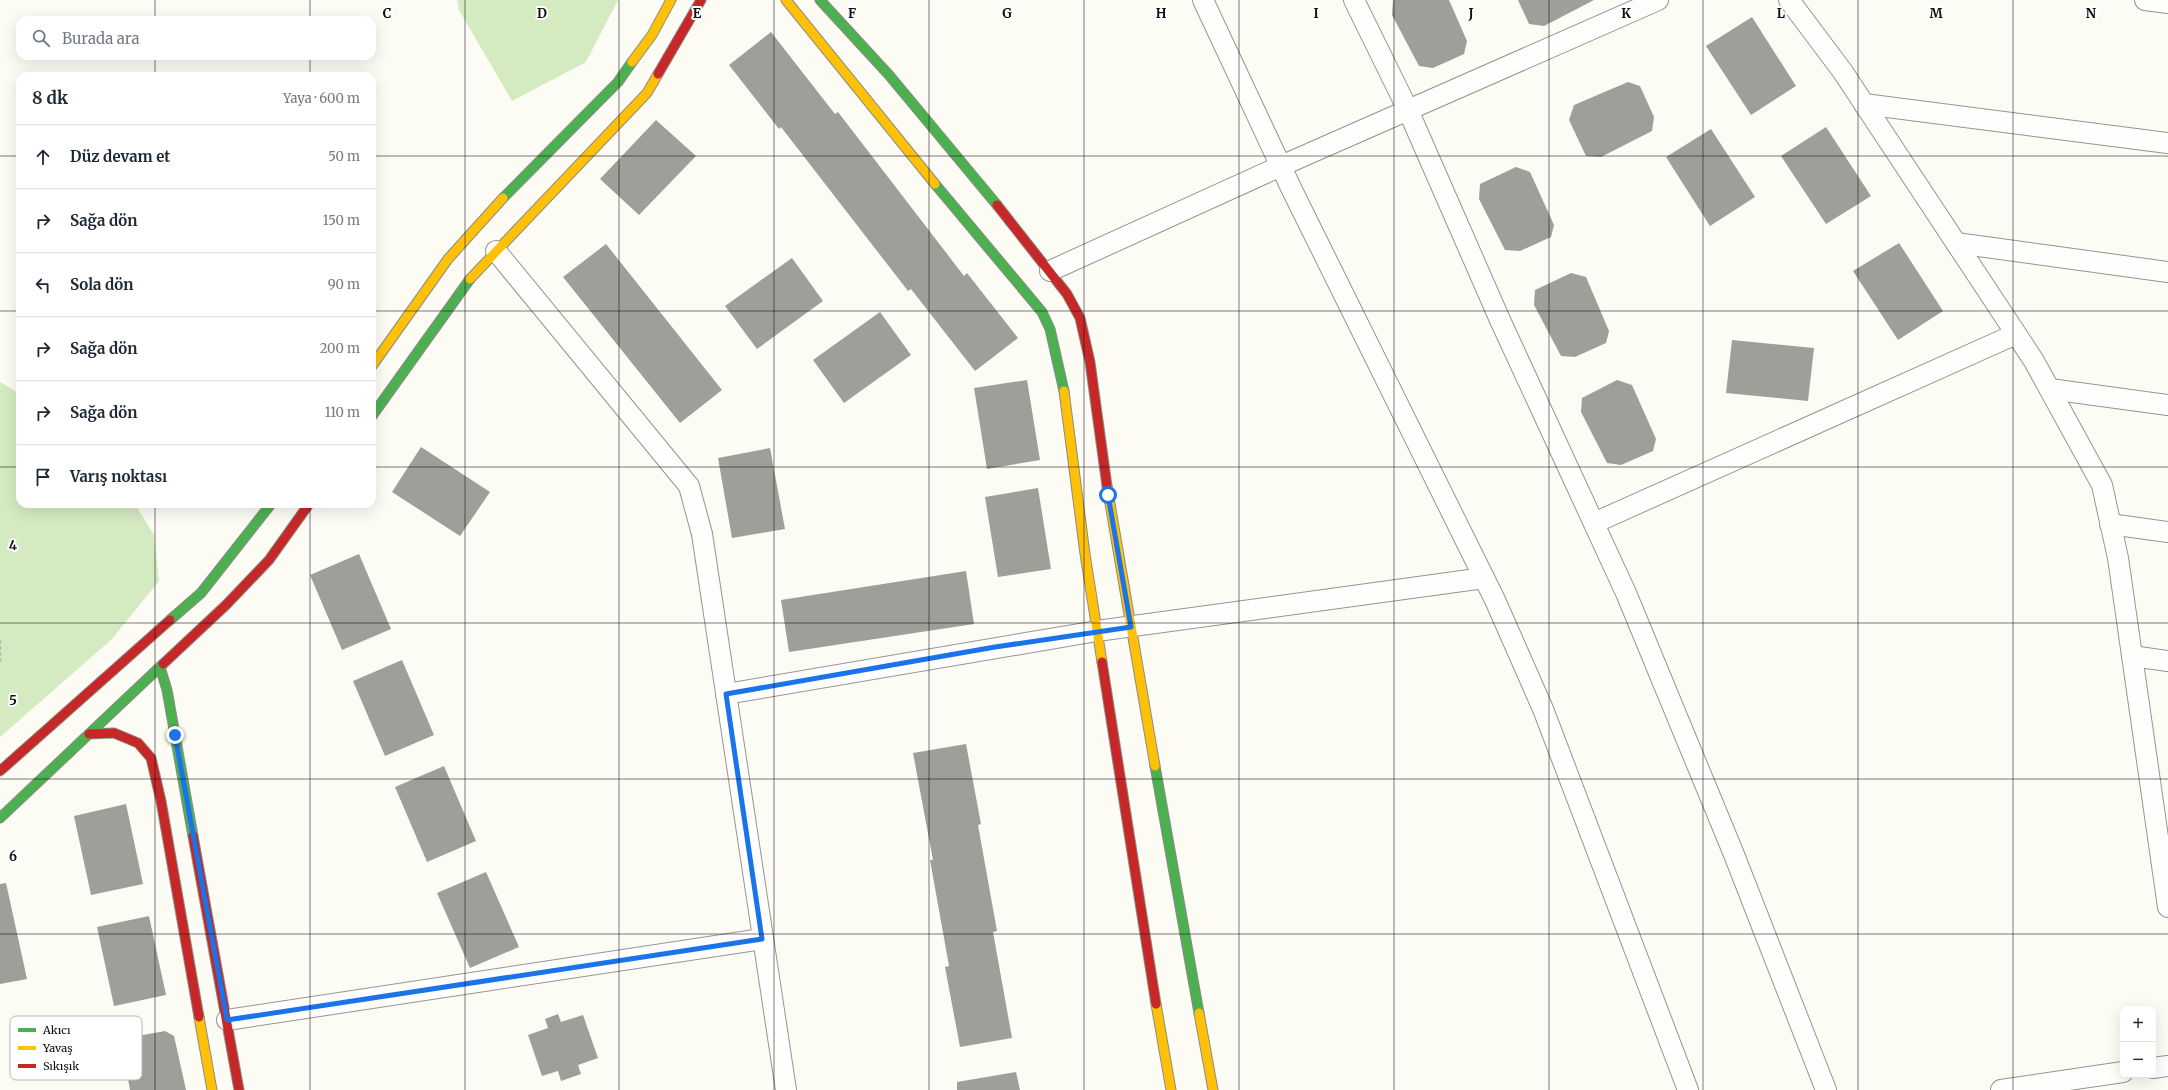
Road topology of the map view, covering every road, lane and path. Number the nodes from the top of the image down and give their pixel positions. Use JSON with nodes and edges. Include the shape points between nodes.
{"nodes":[{"id":1,"x":670,"y":0,"type":"edge"},
{"id":2,"x":701,"y":0,"type":"edge"},
{"id":3,"x":786,"y":0,"type":"edge"},
{"id":4,"x":820,"y":0,"type":"edge"},
{"id":5,"x":1203,"y":0,"type":"edge"},
{"id":6,"x":1354,"y":0,"type":"edge"},
{"id":7,"x":1658,"y":0,"type":"edge"},
{"id":8,"x":1790,"y":0,"type":"edge"},
{"id":9,"x":2146,"y":0,"type":"edge"},
{"id":10,"x":2168,"y":2,"type":"edge"},
{"id":11,"x":1864,"y":104,"type":"junction"},
{"id":12,"x":1408,"y":110,"type":"junction"},
{"id":13,"x":2168,"y":143,"type":"edge"},
{"id":14,"x":1281,"y":166,"type":"junction"},
{"id":15,"x":1956,"y":243,"type":"junction"},
{"id":16,"x":496,"y":251,"type":"junction"},
{"id":17,"x":1050,"y":271,"type":"junction"},
{"id":18,"x":2168,"y":272,"type":"edge"},
{"id":19,"x":2016,"y":334,"type":"junction"},
{"id":20,"x":376,"y":360,"type":"edge"},
{"id":21,"x":2050,"y":389,"type":"junction"},
{"id":22,"x":2168,"y":405,"type":"edge"},
{"id":23,"x":376,"y":410,"type":"edge"},
{"id":24,"x":268,"y":508,"type":"edge"},
{"id":25,"x":306,"y":508,"type":"edge"},
{"id":26,"x":1594,"y":523,"type":"junction"},
{"id":27,"x":2110,"y":524,"type":"junction"},
{"id":28,"x":2168,"y":532,"type":"edge"},
{"id":29,"x":1484,"y":578,"type":"junction"},
{"id":30,"x":1131,"y":627,"type":"junction"},
{"id":31,"x":1097,"y":631,"type":"junction"},
{"id":32,"x":0,"y":640,"type":"edge"},
{"id":33,"x":2132,"y":656,"type":"junction"},
{"id":34,"x":2168,"y":661,"type":"edge"},
{"id":35,"x":0,"y":662,"type":"edge"},
{"id":36,"x":160,"y":667,"type":"junction"},
{"id":37,"x":726,"y":694,"type":"junction"},
{"id":38,"x":89,"y":734,"type":"junction"},
{"id":39,"x":0,"y":770,"type":"edge"},
{"id":40,"x":2160,"y":796,"type":"edge"},
{"id":41,"x":0,"y":818,"type":"edge"},
{"id":42,"x":2168,"y":907,"type":"edge"},
{"id":43,"x":762,"y":939,"type":"junction"},
{"id":44,"x":227,"y":1020,"type":"junction"},
{"id":45,"x":2168,"y":1066,"type":"edge"},
{"id":46,"x":2156,"y":1068,"type":"edge"},
{"id":47,"x":2120,"y":1072,"type":"edge"},
{"id":48,"x":212,"y":1090,"type":"edge"},
{"id":49,"x":239,"y":1090,"type":"edge"},
{"id":50,"x":786,"y":1090,"type":"edge"},
{"id":51,"x":1171,"y":1090,"type":"edge"},
{"id":52,"x":1213,"y":1090,"type":"edge"},
{"id":53,"x":1688,"y":1090,"type":"edge"},
{"id":54,"x":1826,"y":1090,"type":"edge"},
{"id":55,"x":2001,"y":1090,"type":"edge"}],
"edges":[{"from":1,"to":20,"type":"street","via":[[652,35],[618,82],[499,202],[448,259]]},
{"from":2,"to":16,"type":"street","via":[[647,93]]},
{"from":3,"to":31,"type":"street","via":[[1042,312],[1050,329],[1062,376]]},
{"from":4,"to":17,"type":"street","via":[[894,81]]},
{"from":5,"to":14,"type":"street"},
{"from":6,"to":12,"type":"street"},
{"from":7,"to":12,"type":"street"},
{"from":8,"to":11,"type":"street"},
{"from":9,"to":10,"type":"street"},
{"from":11,"to":13,"type":"street"},
{"from":11,"to":15,"type":"street"},
{"from":12,"to":14,"type":"street"},
{"from":12,"to":26,"type":"street","via":[[1500,320]]},
{"from":14,"to":17,"type":"street"},
{"from":14,"to":29,"type":"street"},
{"from":15,"to":18,"type":"street"},
{"from":15,"to":19,"type":"street"},
{"from":16,"to":23,"type":"street","via":[[468,281]]},
{"from":16,"to":37,"type":"street","via":[[689,486],[702,534]]},
{"from":17,"to":30,"type":"street","via":[[1067,294],[1082,325]]},
{"from":19,"to":21,"type":"street"},
{"from":19,"to":26,"type":"street"},
{"from":21,"to":22,"type":"street"},
{"from":21,"to":27,"type":"street","via":[[2102,485]]},
{"from":24,"to":39,"type":"street","via":[[201,593]]},
{"from":25,"to":36,"type":"street","via":[[269,560]]},
{"from":26,"to":54,"type":"street","via":[[1626,593],[1734,852]]},
{"from":27,"to":28,"type":"street"},
{"from":27,"to":33,"type":"street","via":[[2118,558]]},
{"from":29,"to":30,"type":"street"},
{"from":29,"to":53,"type":"street","via":[[1543,709]]},
{"from":30,"to":31,"type":"street"},
{"from":30,"to":52,"type":"street"},
{"from":31,"to":37,"type":"street"},
{"from":31,"to":51,"type":"street","via":[[1139,906]]},
{"from":32,"to":35,"type":"path"},
{"from":33,"to":34,"type":"street"},
{"from":33,"to":40,"type":"street"},
{"from":36,"to":38,"type":"street"},
{"from":36,"to":44,"type":"street","via":[[167,690]]},
{"from":37,"to":43,"type":"street"},
{"from":38,"to":41,"type":"street"},
{"from":38,"to":48,"type":"street","via":[[114,733],[138,743],[151,758],[161,801]]},
{"from":40,"to":42,"type":"street"},
{"from":43,"to":44,"type":"street"},
{"from":43,"to":50,"type":"street"},
{"from":44,"to":49,"type":"street"},
{"from":45,"to":46,"type":"street"},
{"from":47,"to":55,"type":"street"}]}
